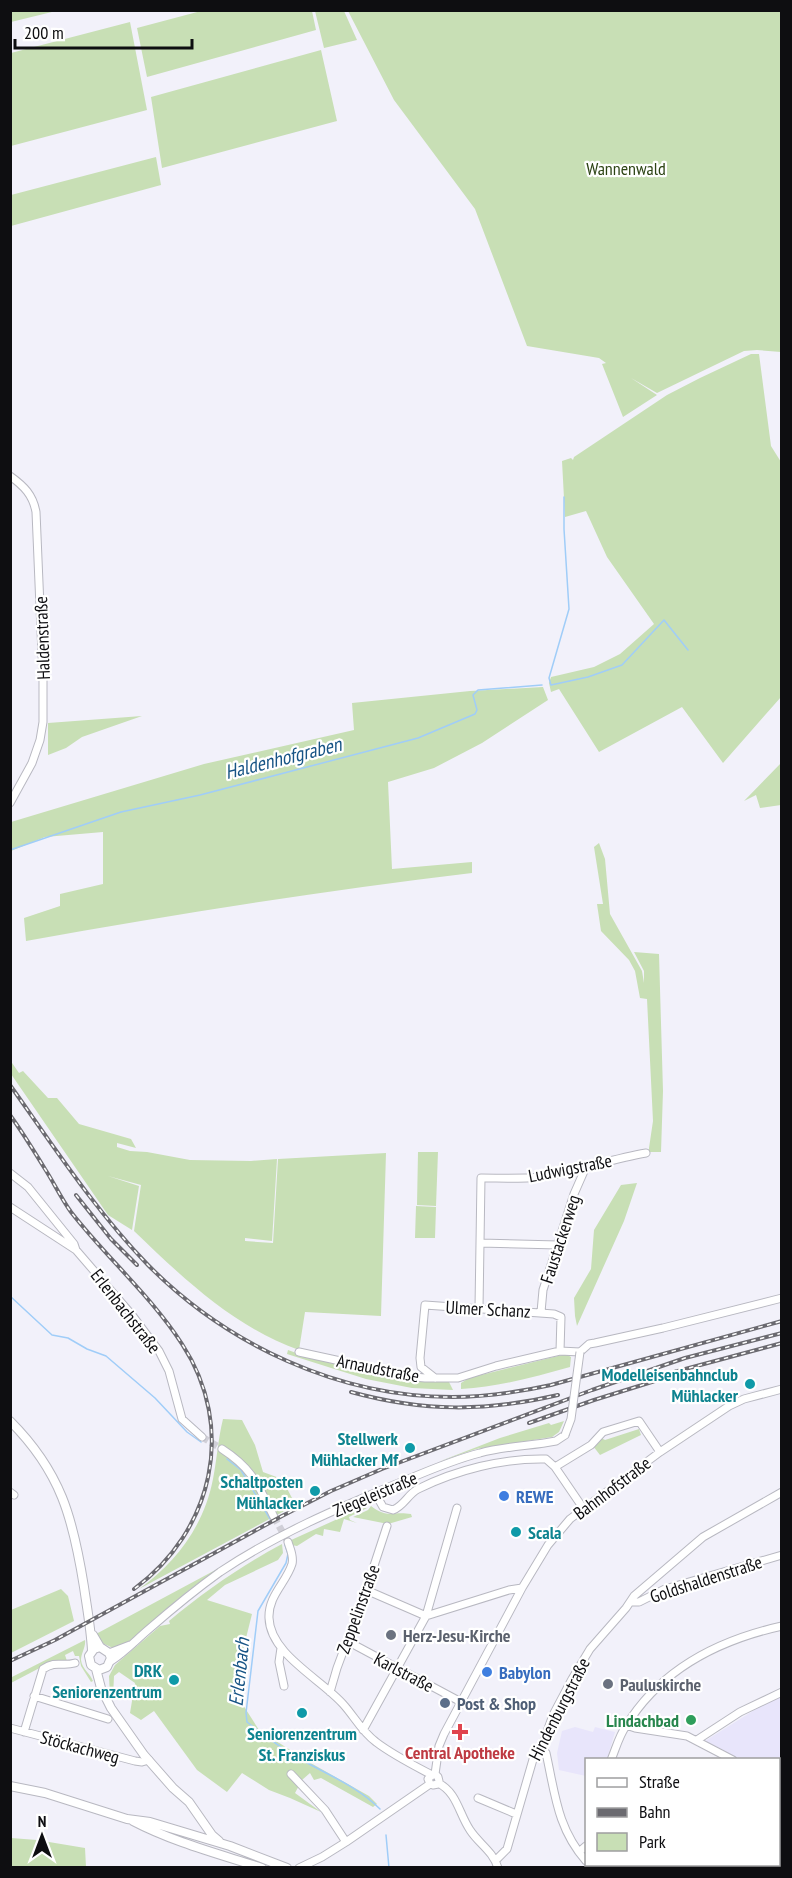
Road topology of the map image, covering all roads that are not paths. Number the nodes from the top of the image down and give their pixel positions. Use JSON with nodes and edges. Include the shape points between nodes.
{"nodes":[{"id":1,"x":10,"y":476,"type":"edge"},
{"id":2,"x":10,"y":803,"type":"edge"},
{"id":3,"x":646,"y":1153,"type":"dead end"},
{"id":4,"x":585,"y":1169,"type":"junction"},
{"id":5,"x":10,"y":1173,"type":"edge"},
{"id":6,"x":10,"y":1207,"type":"edge"},
{"id":7,"x":480,"y":1243,"type":"junction"},
{"id":8,"x":558,"y":1245,"type":"junction"},
{"id":9,"x":76,"y":1250,"type":"junction"},
{"id":10,"x":782,"y":1298,"type":"edge"},
{"id":11,"x":479,"y":1308,"type":"junction"},
{"id":12,"x":541,"y":1312,"type":"junction"},
{"id":13,"x":561,"y":1351,"type":"junction"},
{"id":14,"x":299,"y":1352,"type":"dead end"},
{"id":15,"x":580,"y":1352,"type":"junction"},
{"id":16,"x":435,"y":1378,"type":"junction"},
{"id":17,"x":782,"y":1389,"type":"edge"},
{"id":18,"x":10,"y":1421,"type":"edge"},
{"id":19,"x":202,"y":1437,"type":"tunnel mouth"},
{"id":20,"x":222,"y":1449,"type":"tunnel mouth"},
{"id":21,"x":660,"y":1452,"type":"junction"},
{"id":22,"x":555,"y":1467,"type":"junction"},
{"id":23,"x":782,"y":1492,"type":"edge"},
{"id":24,"x":375,"y":1493,"type":"junction"},
{"id":25,"x":457,"y":1508,"type":"dead end"},
{"id":26,"x":583,"y":1508,"type":"junction"},
{"id":27,"x":273,"y":1517,"type":"tunnel mouth"},
{"id":28,"x":387,"y":1526,"type":"dead end"},
{"id":29,"x":288,"y":1542,"type":"tunnel mouth"},
{"id":30,"x":782,"y":1555,"type":"edge"},
{"id":31,"x":522,"y":1588,"type":"junction"},
{"id":32,"x":366,"y":1590,"type":"junction"},
{"id":33,"x":631,"y":1602,"type":"junction"},
{"id":34,"x":426,"y":1616,"type":"junction"},
{"id":35,"x":782,"y":1626,"type":"edge"},
{"id":36,"x":347,"y":1641,"type":"junction"},
{"id":37,"x":281,"y":1648,"type":"junction"},
{"id":38,"x":96,"y":1649,"type":"junction"},
{"id":39,"x":110,"y":1657,"type":"junction"},
{"id":40,"x":75,"y":1663,"type":"dead end"},
{"id":41,"x":397,"y":1668,"type":"junction"},
{"id":42,"x":100,"y":1669,"type":"junction"},
{"id":43,"x":284,"y":1686,"type":"dead end"},
{"id":44,"x":330,"y":1692,"type":"junction"},
{"id":45,"x":782,"y":1692,"type":"edge"},
{"id":46,"x":34,"y":1696,"type":"junction"},
{"id":47,"x":461,"y":1702,"type":"junction"},
{"id":48,"x":108,"y":1719,"type":"dead end"},
{"id":49,"x":626,"y":1725,"type":"junction"},
{"id":50,"x":10,"y":1728,"type":"edge"},
{"id":51,"x":363,"y":1730,"type":"junction"},
{"id":52,"x":24,"y":1732,"type":"junction"},
{"id":53,"x":696,"y":1740,"type":"junction"},
{"id":54,"x":542,"y":1748,"type":"junction"},
{"id":55,"x":612,"y":1758,"type":"edge"},
{"id":56,"x":729,"y":1758,"type":"edge"},
{"id":57,"x":149,"y":1760,"type":"junction"},
{"id":58,"x":291,"y":1774,"type":"dead end"},
{"id":59,"x":433,"y":1775,"type":"junction"},
{"id":60,"x":10,"y":1786,"type":"edge"},
{"id":61,"x":434,"y":1786,"type":"junction"},
{"id":62,"x":478,"y":1798,"type":"dead end"},
{"id":63,"x":199,"y":1814,"type":"junction"},
{"id":64,"x":516,"y":1814,"type":"junction"},
{"id":65,"x":127,"y":1819,"type":"junction"},
{"id":66,"x":194,"y":1835,"type":"junction"},
{"id":67,"x":346,"y":1842,"type":"junction"},
{"id":68,"x":191,"y":1845,"type":"junction"},
{"id":69,"x":230,"y":1846,"type":"junction"},
{"id":70,"x":585,"y":1847,"type":"edge"},
{"id":71,"x":579,"y":1852,"type":"junction"},
{"id":72,"x":585,"y":1860,"type":"edge"},
{"id":73,"x":315,"y":1864,"type":"edge"},
{"id":74,"x":497,"y":1864,"type":"edge"},
{"id":75,"x":262,"y":1868,"type":"edge"},
{"id":76,"x":287,"y":1868,"type":"edge"},
{"id":77,"x":299,"y":1868,"type":"edge"}],
"edges":[{"from":1,"to":2,"type":"street","name":"Haldenstraße","via":[[29,493],[36,512],[44,701],[40,740]]},
{"from":3,"to":4,"type":"street","name":"Ludwigstraße"},
{"from":4,"to":7,"type":"street","name":"Ludwigstraße","via":[[540,1177],[481,1178]]},
{"from":4,"to":8,"type":"street","name":"Faustackerweg"},
{"from":5,"to":9,"type":"street","via":[[34,1193]]},
{"from":6,"to":9,"type":"street"},
{"from":7,"to":8,"type":"street"},
{"from":7,"to":11,"type":"street","name":"Ludwigstraße"},
{"from":8,"to":12,"type":"street","name":"Faustackerweg","via":[[543,1290]]},
{"from":9,"to":19,"type":"street","name":"Erlenbachstraße","via":[[159,1351],[169,1371],[182,1419]]},
{"from":10,"to":15,"type":"street","via":[[589,1344]]},
{"from":11,"to":12,"type":"street","name":"Ulmer Schanz"},
{"from":11,"to":16,"type":"street","name":"Ulmer Schanz","via":[[425,1305],[421,1367]]},
{"from":12,"to":13,"type":"street","name":"Ulmer Schanz","via":[[561,1317]]},
{"from":13,"to":15,"type":"street"},
{"from":13,"to":16,"type":"street","name":"Arnaudstraße","via":[[458,1378]]},
{"from":14,"to":16,"type":"street","name":"Arnaudstraße"},
{"from":15,"to":24,"type":"street","name":"Ziegeleistraße","bridge":true,"via":[[571,1419],[562,1438],[477,1454]]},
{"from":17,"to":21,"type":"street","name":"Bahnhofstraße","via":[[729,1406]]},
{"from":18,"to":38,"type":"main road","via":[[40,1456],[66,1504]]},
{"from":20,"to":27,"type":"street","via":[[251,1473]]},
{"from":21,"to":22,"type":"street","via":[[639,1421],[603,1432]]},
{"from":21,"to":26,"type":"street","name":"Bahnhofstraße"},
{"from":22,"to":24,"type":"street","via":[[542,1458],[478,1466],[417,1490],[393,1510],[383,1507]]},
{"from":22,"to":26,"type":"street"},
{"from":23,"to":33,"type":"street","name":"Hindenburgstraße","via":[[703,1537],[657,1574]]},
{"from":24,"to":39,"type":"street","name":"Ziegeleistraße","via":[[243,1558],[192,1593],[125,1652]]},
{"from":25,"to":34,"type":"street"},
{"from":26,"to":31,"type":"street","name":"Bahnhofstraße","via":[[552,1540]]},
{"from":28,"to":32,"type":"street","name":"Zeppelinstraße"},
{"from":29,"to":37,"type":"street","via":[[292,1565],[269,1613],[270,1628]]},
{"from":30,"to":33,"type":"street","name":"Goldshaldenstraße"},
{"from":31,"to":34,"type":"street"},
{"from":31,"to":47,"type":"street","name":"Bahnhofstraße"},
{"from":32,"to":34,"type":"street"},
{"from":32,"to":36,"type":"street","name":"Zeppelinstraße"},
{"from":33,"to":54,"type":"street","name":"Hindenburgstraße","via":[[590,1649],[553,1715]]},
{"from":34,"to":41,"type":"street"},
{"from":35,"to":49,"type":"street","via":[[718,1647],[680,1667],[653,1689]]},
{"from":36,"to":41,"type":"street","name":"Karlstraße"},
{"from":36,"to":44,"type":"street","name":"Zeppelinstraße"},
{"from":37,"to":43,"type":"street","via":[[279,1662]]},
{"from":37,"to":44,"type":"street"},
{"from":38,"to":39,"type":"main road"},
{"from":38,"to":42,"type":"main road","via":[[89,1656],[89,1663]]},
{"from":39,"to":42,"type":"main road"},
{"from":40,"to":46,"type":"street","via":[[51,1664],[43,1669]]},
{"from":41,"to":47,"type":"street","name":"Karlstraße"},
{"from":41,"to":51,"type":"street"},
{"from":42,"to":57,"type":"main road","via":[[111,1708]]},
{"from":44,"to":51,"type":"street"},
{"from":45,"to":53,"type":"street","via":[[740,1712]]},
{"from":46,"to":48,"type":"street"},
{"from":46,"to":52,"type":"street"},
{"from":47,"to":59,"type":"street","name":"Bahnhofstraße","via":[[439,1746]]},
{"from":49,"to":53,"type":"street"},
{"from":49,"to":55,"type":"street"},
{"from":50,"to":52,"type":"street","name":"Stöckachweg"},
{"from":51,"to":59,"type":"street","via":[[374,1741]]},
{"from":52,"to":57,"type":"street","name":"Stöckachweg","via":[[135,1761]]},
{"from":53,"to":56,"type":"street"},
{"from":54,"to":64,"type":"street","name":"Hindenburgstraße","via":[[534,1756]]},
{"from":54,"to":71,"type":"street","via":[[560,1816]]},
{"from":57,"to":63,"type":"main road"},
{"from":58,"to":67,"type":"street","via":[[325,1810]]},
{"from":59,"to":61,"type":"street","name":"Bahnhofstraße","via":[[439,1778]]},
{"from":60,"to":65,"type":"main road"},
{"from":61,"to":67,"type":"street"},
{"from":61,"to":74,"type":"street","via":[[451,1793],[469,1829]]},
{"from":62,"to":64,"type":"street"},
{"from":63,"to":66,"type":"main road"},
{"from":63,"to":69,"type":"main road","via":[[212,1835]]},
{"from":64,"to":74,"type":"street","name":"Hindenburgstraße","via":[[507,1849]]},
{"from":65,"to":66,"type":"main road"},
{"from":65,"to":68,"type":"main road"},
{"from":66,"to":68,"type":"main road"},
{"from":66,"to":69,"type":"main road"},
{"from":67,"to":73,"type":"street"},
{"from":68,"to":75,"type":"main road"},
{"from":69,"to":76,"type":"main road"},
{"from":70,"to":71,"type":"street"},
{"from":71,"to":72,"type":"street"},
{"from":73,"to":77,"type":"street"}]}
